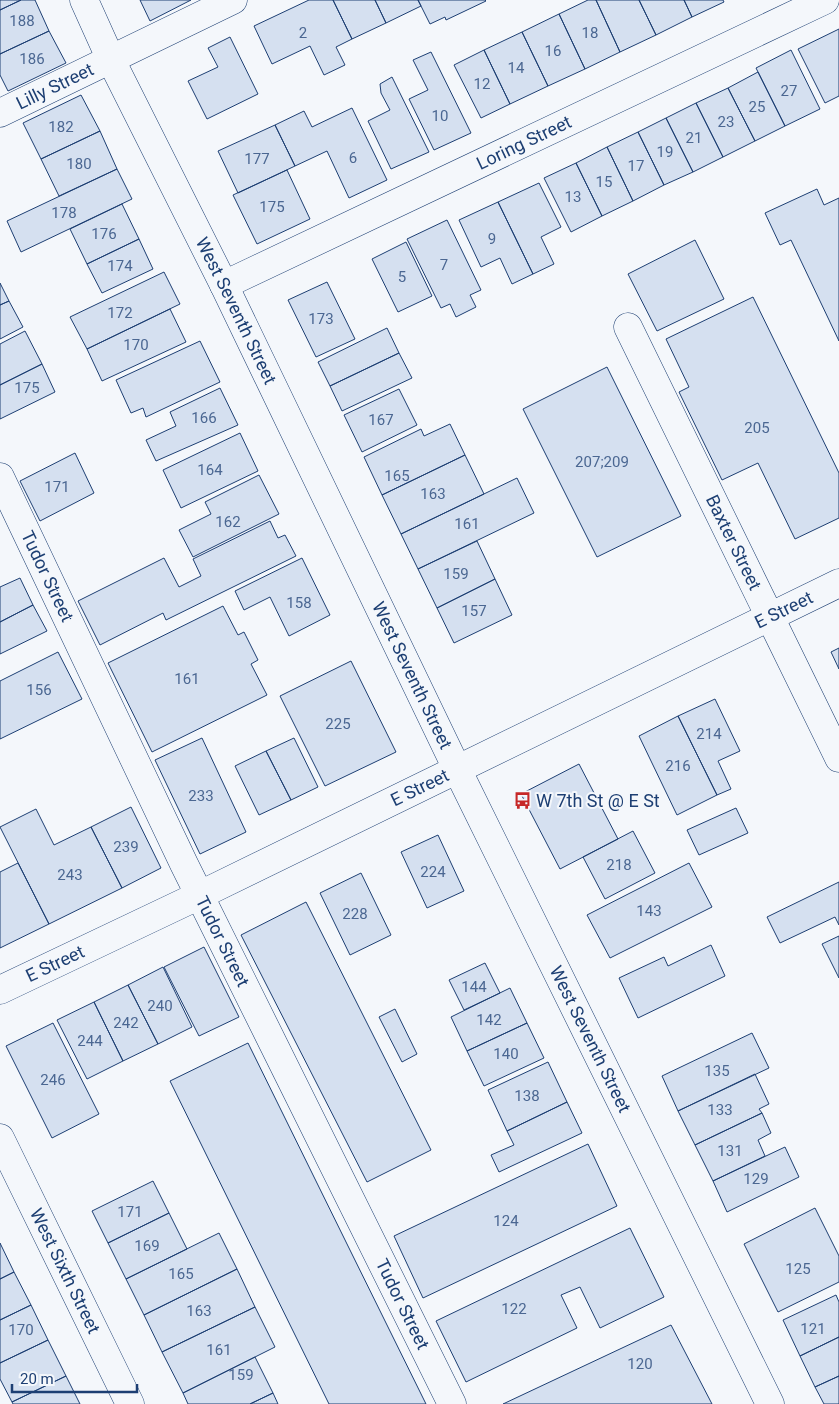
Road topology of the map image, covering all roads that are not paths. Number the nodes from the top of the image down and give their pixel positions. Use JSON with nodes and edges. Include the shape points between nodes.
{"nodes":[{"id":1,"x":84,"y":0,"type":"edge"},
{"id":2,"x":233,"y":0,"type":"edge"},
{"id":3,"x":825,"y":0,"type":"edge"},
{"id":4,"x":111,"y":60,"type":"junction"},
{"id":5,"x":0,"y":113,"type":"edge"},
{"id":6,"x":224,"y":285,"type":"junction"},
{"id":7,"x":628,"y":327,"type":"dead end"},
{"id":8,"x":0,"y":476,"type":"edge"},
{"id":9,"x":839,"y":583,"type":"edge"},
{"id":10,"x":772,"y":617,"type":"junction"},
{"id":11,"x":839,"y":758,"type":"edge"},
{"id":12,"x":457,"y":769,"type":"junction"},
{"id":13,"x":200,"y":895,"type":"junction"},
{"id":14,"x":0,"y":990,"type":"edge"},
{"id":15,"x":0,"y":1138,"type":"edge"},
{"id":16,"x":130,"y":1404,"type":"edge"},
{"id":17,"x":452,"y":1404,"type":"edge"},
{"id":18,"x":770,"y":1404,"type":"edge"}],
"edges":[{"from":1,"to":4,"type":"street","name":"West Seventh Street"},
{"from":2,"to":4,"type":"street","name":"Lilly Street"},
{"from":3,"to":6,"type":"street","name":"Loring Street"},
{"from":4,"to":5,"type":"street","name":"Lilly Street"},
{"from":4,"to":6,"type":"street","name":"West Seventh Street"},
{"from":6,"to":12,"type":"street","name":"West Seventh Street"},
{"from":7,"to":10,"type":"street","name":"Baxter Street"},
{"from":8,"to":13,"type":"street","name":"Tudor Street"},
{"from":9,"to":10,"type":"street","name":"E Street"},
{"from":10,"to":11,"type":"street","name":"Baxter Street"},
{"from":10,"to":12,"type":"street","name":"E Street"},
{"from":12,"to":13,"type":"street","name":"E Street"},
{"from":12,"to":18,"type":"street","name":"West Seventh Street"},
{"from":13,"to":14,"type":"street","name":"E Street"},
{"from":13,"to":17,"type":"street","name":"Tudor Street"},
{"from":15,"to":16,"type":"street","name":"West Sixth Street"}]}
